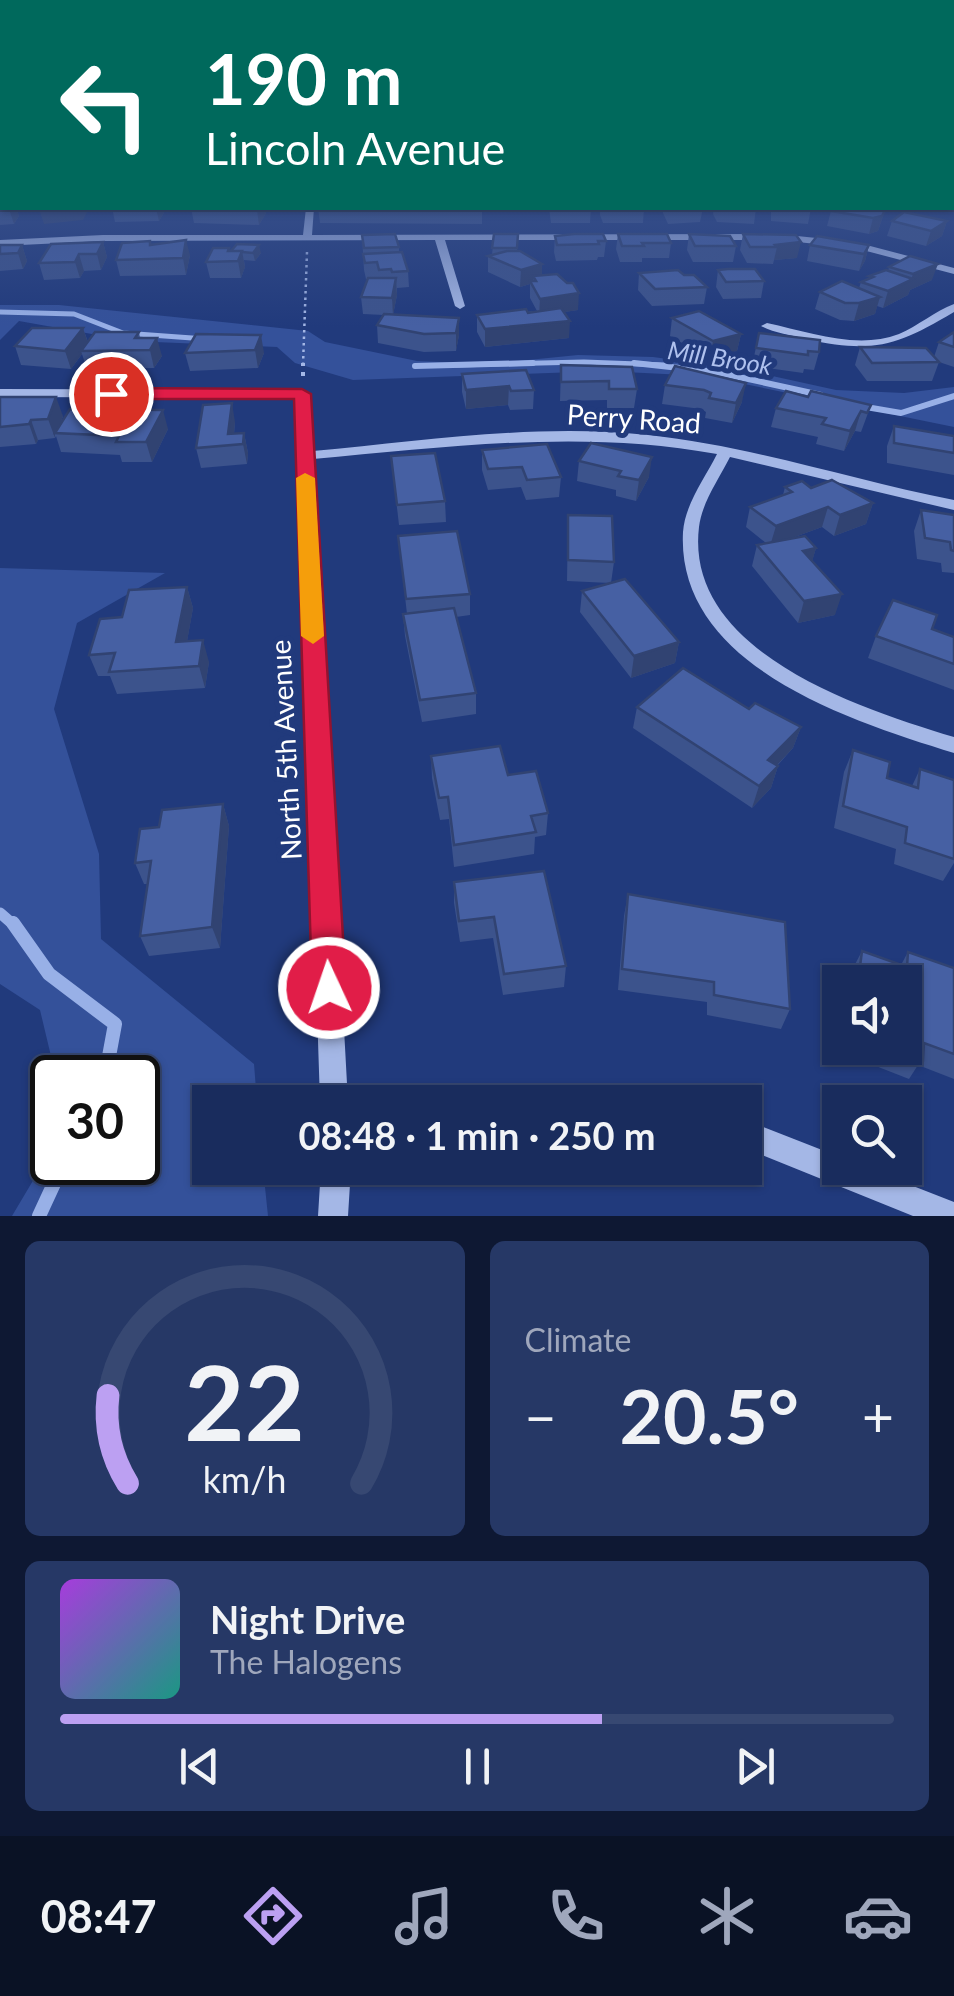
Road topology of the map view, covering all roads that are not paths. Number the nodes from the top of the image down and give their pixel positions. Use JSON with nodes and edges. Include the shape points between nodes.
{"nodes":[{"id":1,"x":309,"y":214,"type":"edge"},
{"id":2,"x":440,"y":236,"type":"junction"},
{"id":3,"x":307,"y":237,"type":"junction"},
{"id":4,"x":0,"y":242,"type":"edge"},
{"id":5,"x":954,"y":271,"type":"edge"},
{"id":6,"x":460,"y":306,"type":"dead end"},
{"id":7,"x":954,"y":307,"type":"edge"},
{"id":8,"x":768,"y":326,"type":"dead end"},
{"id":9,"x":0,"y":393,"type":"edge"},
{"id":10,"x":725,"y":452,"type":"junction"},
{"id":11,"x":304,"y":456,"type":"junction"},
{"id":12,"x":954,"y":505,"type":"edge"},
{"id":13,"x":954,"y":745,"type":"edge"},
{"id":14,"x":333,"y":1085,"type":"edge"},
{"id":15,"x":762,"y":1141,"type":"edge"},
{"id":16,"x":335,"y":1185,"type":"edge"},
{"id":17,"x":333,"y":1216,"type":"edge"},
{"id":18,"x":951,"y":1216,"type":"edge"}],
"edges":[{"from":1,"to":3,"type":"street"},
{"from":2,"to":3,"type":"street"},
{"from":2,"to":5,"type":"street","via":[[804,238]]},
{"from":2,"to":6,"type":"street"},
{"from":3,"to":4,"type":"street"},
{"from":7,"to":8,"type":"street","via":[[906,335],[874,344]]},
{"from":9,"to":11,"type":"street","name":"North 5th Avenue","via":[[302,394]]},
{"from":10,"to":11,"type":"street","name":"Perry Road","via":[[644,439],[563,437]]},
{"from":10,"to":12,"type":"street","name":"Perry Road"},
{"from":10,"to":13,"type":"street","via":[[691,527],[690,572],[711,613],[759,660],[829,702]]},
{"from":11,"to":14,"type":"street","name":"North 5th Avenue"},
{"from":15,"to":18,"type":"street"},
{"from":16,"to":17,"type":"street"}]}
